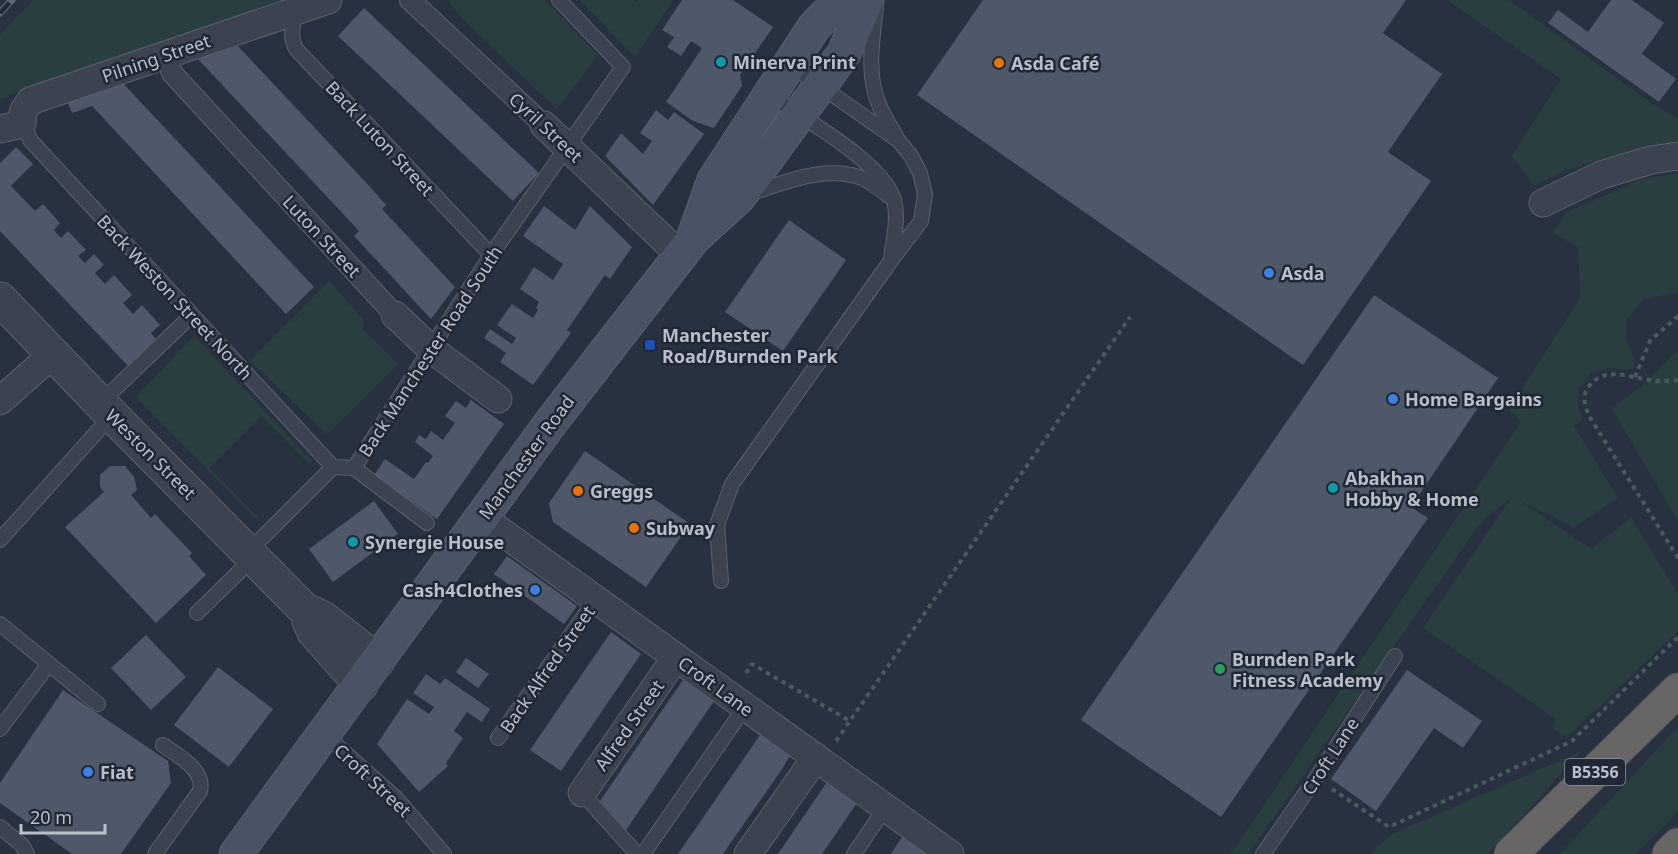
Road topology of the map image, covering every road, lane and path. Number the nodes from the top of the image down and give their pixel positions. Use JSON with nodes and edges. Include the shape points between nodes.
{"nodes":[{"id":1,"x":328,"y":0,"type":"edge"},
{"id":2,"x":410,"y":0,"type":"edge"},
{"id":3,"x":559,"y":0,"type":"edge"},
{"id":4,"x":840,"y":0,"type":"edge"},
{"id":5,"x":867,"y":0,"type":"edge"},
{"id":6,"x":878,"y":0,"type":"edge"},
{"id":7,"x":296,"y":11,"type":"junction"},
{"id":8,"x":165,"y":55,"type":"junction"},
{"id":9,"x":789,"y":64,"type":"junction"},
{"id":10,"x":820,"y":86,"type":"junction"},
{"id":11,"x":769,"y":95,"type":"junction"},
{"id":12,"x":798,"y":115,"type":"junction"},
{"id":13,"x":544,"y":125,"type":"joint"},
{"id":14,"x":11,"y":126,"type":"edge"},
{"id":15,"x":898,"y":141,"type":"junction"},
{"id":16,"x":567,"y":147,"type":"junction"},
{"id":17,"x":1678,"y":156,"type":"edge"},
{"id":18,"x":738,"y":197,"type":"junction"},
{"id":19,"x":893,"y":199,"type":"junction"},
{"id":20,"x":1543,"y":203,"type":"dead end"},
{"id":21,"x":687,"y":246,"type":"junction"},
{"id":22,"x":491,"y":255,"type":"junction"},
{"id":23,"x":891,"y":262,"type":"junction"},
{"id":24,"x":0,"y":299,"type":"edge"},
{"id":25,"x":192,"y":315,"type":"junction"},
{"id":26,"x":395,"y":315,"type":"joint"},
{"id":27,"x":1130,"y":316,"type":"dead end"},
{"id":28,"x":1678,"y":316,"type":"edge"},
{"id":29,"x":431,"y":349,"type":"junction"},
{"id":30,"x":53,"y":354,"type":"junction"},
{"id":31,"x":1635,"y":377,"type":"junction"},
{"id":32,"x":1678,"y":380,"type":"edge"},
{"id":33,"x":498,"y":399,"type":"dead end"},
{"id":34,"x":0,"y":400,"type":"edge"},
{"id":35,"x":106,"y":409,"type":"junction"},
{"id":36,"x":333,"y":467,"type":"junction"},
{"id":37,"x":354,"y":468,"type":"junction"},
{"id":38,"x":482,"y":517,"type":"junction"},
{"id":39,"x":427,"y":523,"type":"dead end"},
{"id":40,"x":0,"y":540,"type":"edge"},
{"id":41,"x":251,"y":554,"type":"junction"},
{"id":42,"x":1678,"y":558,"type":"edge"},
{"id":43,"x":721,"y":581,"type":"dead end"},
{"id":44,"x":596,"y":599,"type":"junction"},
{"id":45,"x":197,"y":613,"type":"dead end"},
{"id":46,"x":0,"y":624,"type":"edge"},
{"id":47,"x":1678,"y":637,"type":"edge"},
{"id":48,"x":1395,"y":656,"type":"dead end"},
{"id":49,"x":676,"y":657,"type":"junction"},
{"id":50,"x":49,"y":664,"type":"junction"},
{"id":51,"x":370,"y":673,"type":"junction"},
{"id":52,"x":1678,"y":690,"type":"edge"},
{"id":53,"x":1678,"y":698,"type":"edge"},
{"id":54,"x":737,"y":701,"type":"junction"},
{"id":55,"x":98,"y":704,"type":"dead end"},
{"id":56,"x":849,"y":721,"type":"junction"},
{"id":57,"x":0,"y":729,"type":"edge"},
{"id":58,"x":324,"y":734,"type":"junction"},
{"id":59,"x":498,"y":738,"type":"dead end"},
{"id":60,"x":163,"y":745,"type":"dead end"},
{"id":61,"x":819,"y":759,"type":"junction"},
{"id":62,"x":1316,"y":778,"type":"junction"},
{"id":63,"x":582,"y":793,"type":"joint"},
{"id":64,"x":885,"y":807,"type":"junction"},
{"id":65,"x":0,"y":827,"type":"edge"},
{"id":66,"x":1678,"y":845,"type":"edge"},
{"id":67,"x":27,"y":854,"type":"edge"},
{"id":68,"x":155,"y":854,"type":"edge"},
{"id":69,"x":237,"y":854,"type":"edge"},
{"id":70,"x":444,"y":854,"type":"edge"},
{"id":71,"x":637,"y":854,"type":"edge"},
{"id":72,"x":643,"y":854,"type":"edge"},
{"id":73,"x":748,"y":854,"type":"edge"},
{"id":74,"x":854,"y":854,"type":"edge"},
{"id":75,"x":950,"y":854,"type":"edge"},
{"id":76,"x":1263,"y":854,"type":"edge"},
{"id":77,"x":1511,"y":854,"type":"edge"},
{"id":78,"x":1534,"y":854,"type":"edge"},
{"id":79,"x":1669,"y":854,"type":"edge"}],
"edges":[{"from":1,"to":7,"type":"street","name":"Pilning Street"},
{"from":2,"to":13,"type":"street","name":"Cyril Street"},
{"from":3,"to":16,"type":"lane","name":"Back Manchester Road South","via":[[623,67]]},
{"from":4,"to":9,"type":"main road","name":"Manchester Road","via":[[814,27]]},
{"from":5,"to":10,"type":"main road","name":"Manchester Road","via":[[844,53]]},
{"from":6,"to":15,"type":"lane","via":[[871,50],[873,83],[879,106]]},
{"from":7,"to":8,"type":"street","name":"Pilning Street"},
{"from":7,"to":22,"type":"lane","name":"Back Luton Street","via":[[292,34],[296,49]]},
{"from":8,"to":14,"type":"street","name":"Pilning Street","via":[[30,101]]},
{"from":8,"to":26,"type":"street","name":"Luton Street","via":[[172,74]]},
{"from":9,"to":10,"type":"lane"},
{"from":9,"to":11,"type":"main road","name":"Manchester Road"},
{"from":10,"to":12,"type":"main road","name":"Manchester Road"},
{"from":10,"to":15,"type":"lane"},
{"from":11,"to":12,"type":"lane"},
{"from":11,"to":21,"type":"main road","name":"Manchester Road","via":[[714,180]]},
{"from":12,"to":18,"type":"main road","name":"Manchester Road"},
{"from":12,"to":19,"type":"lane","via":[[855,152],[882,179]]},
{"from":13,"to":16,"type":"street","name":"Cyril Street"},
{"from":14,"to":25,"type":"lane","name":"Back Weston Street North","via":[[31,141]]},
{"from":15,"to":23,"type":"lane","via":[[920,173],[925,194],[921,221]]},
{"from":16,"to":21,"type":"street","name":"Cyril Street"},
{"from":16,"to":22,"type":"lane","name":"Back Manchester Road South"},
{"from":17,"to":20,"type":"street","via":[[1601,175]]},
{"from":18,"to":19,"type":"lane","via":[[814,174],[847,174],[864,179]]},
{"from":18,"to":21,"type":"main road","name":"Manchester Road"},
{"from":19,"to":23,"type":"lane","via":[[896,218]]},
{"from":21,"to":38,"type":"main road","name":"Manchester Road"},
{"from":22,"to":29,"type":"lane","name":"Back Manchester Road South"},
{"from":23,"to":43,"type":"lane","via":[[732,484],[717,525]]},
{"from":24,"to":30,"type":"street","name":"Weston Street"},
{"from":25,"to":35,"type":"lane"},
{"from":25,"to":36,"type":"lane","name":"Back Weston Street North"},
{"from":26,"to":29,"type":"street","name":"Luton Street"},
{"from":27,"to":56,"type":"path"},
{"from":28,"to":31,"type":"path","via":[[1650,341]]},
{"from":29,"to":33,"type":"street","name":"Luton Street"},
{"from":29,"to":37,"type":"lane","name":"Back Manchester Road South"},
{"from":30,"to":34,"type":"street"},
{"from":30,"to":35,"type":"street","name":"Weston Street"},
{"from":31,"to":32,"type":"path"},
{"from":31,"to":42,"type":"path","via":[[1608,375],[1595,380],[1583,400],[1589,416]]},
{"from":35,"to":40,"type":"lane"},
{"from":35,"to":41,"type":"street","name":"Weston Street"},
{"from":36,"to":37,"type":"lane","name":"Back Manchester Road South"},
{"from":36,"to":41,"type":"lane"},
{"from":37,"to":39,"type":"lane"},
{"from":38,"to":44,"type":"street","name":"Croft Lane"},
{"from":38,"to":51,"type":"main road","name":"Manchester Road"},
{"from":41,"to":45,"type":"lane"},
{"from":41,"to":51,"type":"street","name":"Weston Street","via":[[304,609],[314,632]]},
{"from":44,"to":49,"type":"street","name":"Croft Lane"},
{"from":44,"to":59,"type":"lane","name":"Back Alfred Street"},
{"from":46,"to":50,"type":"lane"},
{"from":47,"to":62,"type":"path","via":[[1572,741],[1389,827]]},
{"from":48,"to":62,"type":"lane","name":"Croft Lane"},
{"from":49,"to":54,"type":"street","name":"Croft Lane"},
{"from":49,"to":63,"type":"street","name":"Alfred Street"},
{"from":50,"to":55,"type":"lane"},
{"from":50,"to":57,"type":"lane"},
{"from":51,"to":58,"type":"main road","name":"Manchester Road"},
{"from":52,"to":77,"type":"highway","number":"B5356"},
{"from":53,"to":78,"type":"highway"},
{"from":54,"to":56,"type":"path","via":[[752,664]]},
{"from":54,"to":61,"type":"street","name":"Croft Lane"},
{"from":54,"to":72,"type":"lane"},
{"from":56,"to":61,"type":"path"},
{"from":58,"to":69,"type":"main road","name":"Manchester Road"},
{"from":58,"to":70,"type":"lane","name":"Croft Street","via":[[396,798]]},
{"from":60,"to":68,"type":"lane","via":[[195,770],[201,784],[200,791]]},
{"from":61,"to":64,"type":"street","name":"Croft Lane"},
{"from":61,"to":73,"type":"street"},
{"from":62,"to":76,"type":"lane","name":"Croft Lane"},
{"from":63,"to":71,"type":"lane"},
{"from":64,"to":74,"type":"lane"},
{"from":64,"to":75,"type":"street","name":"Croft Lane"},
{"from":65,"to":67,"type":"lane"},
{"from":66,"to":79,"type":"highway"}]}
